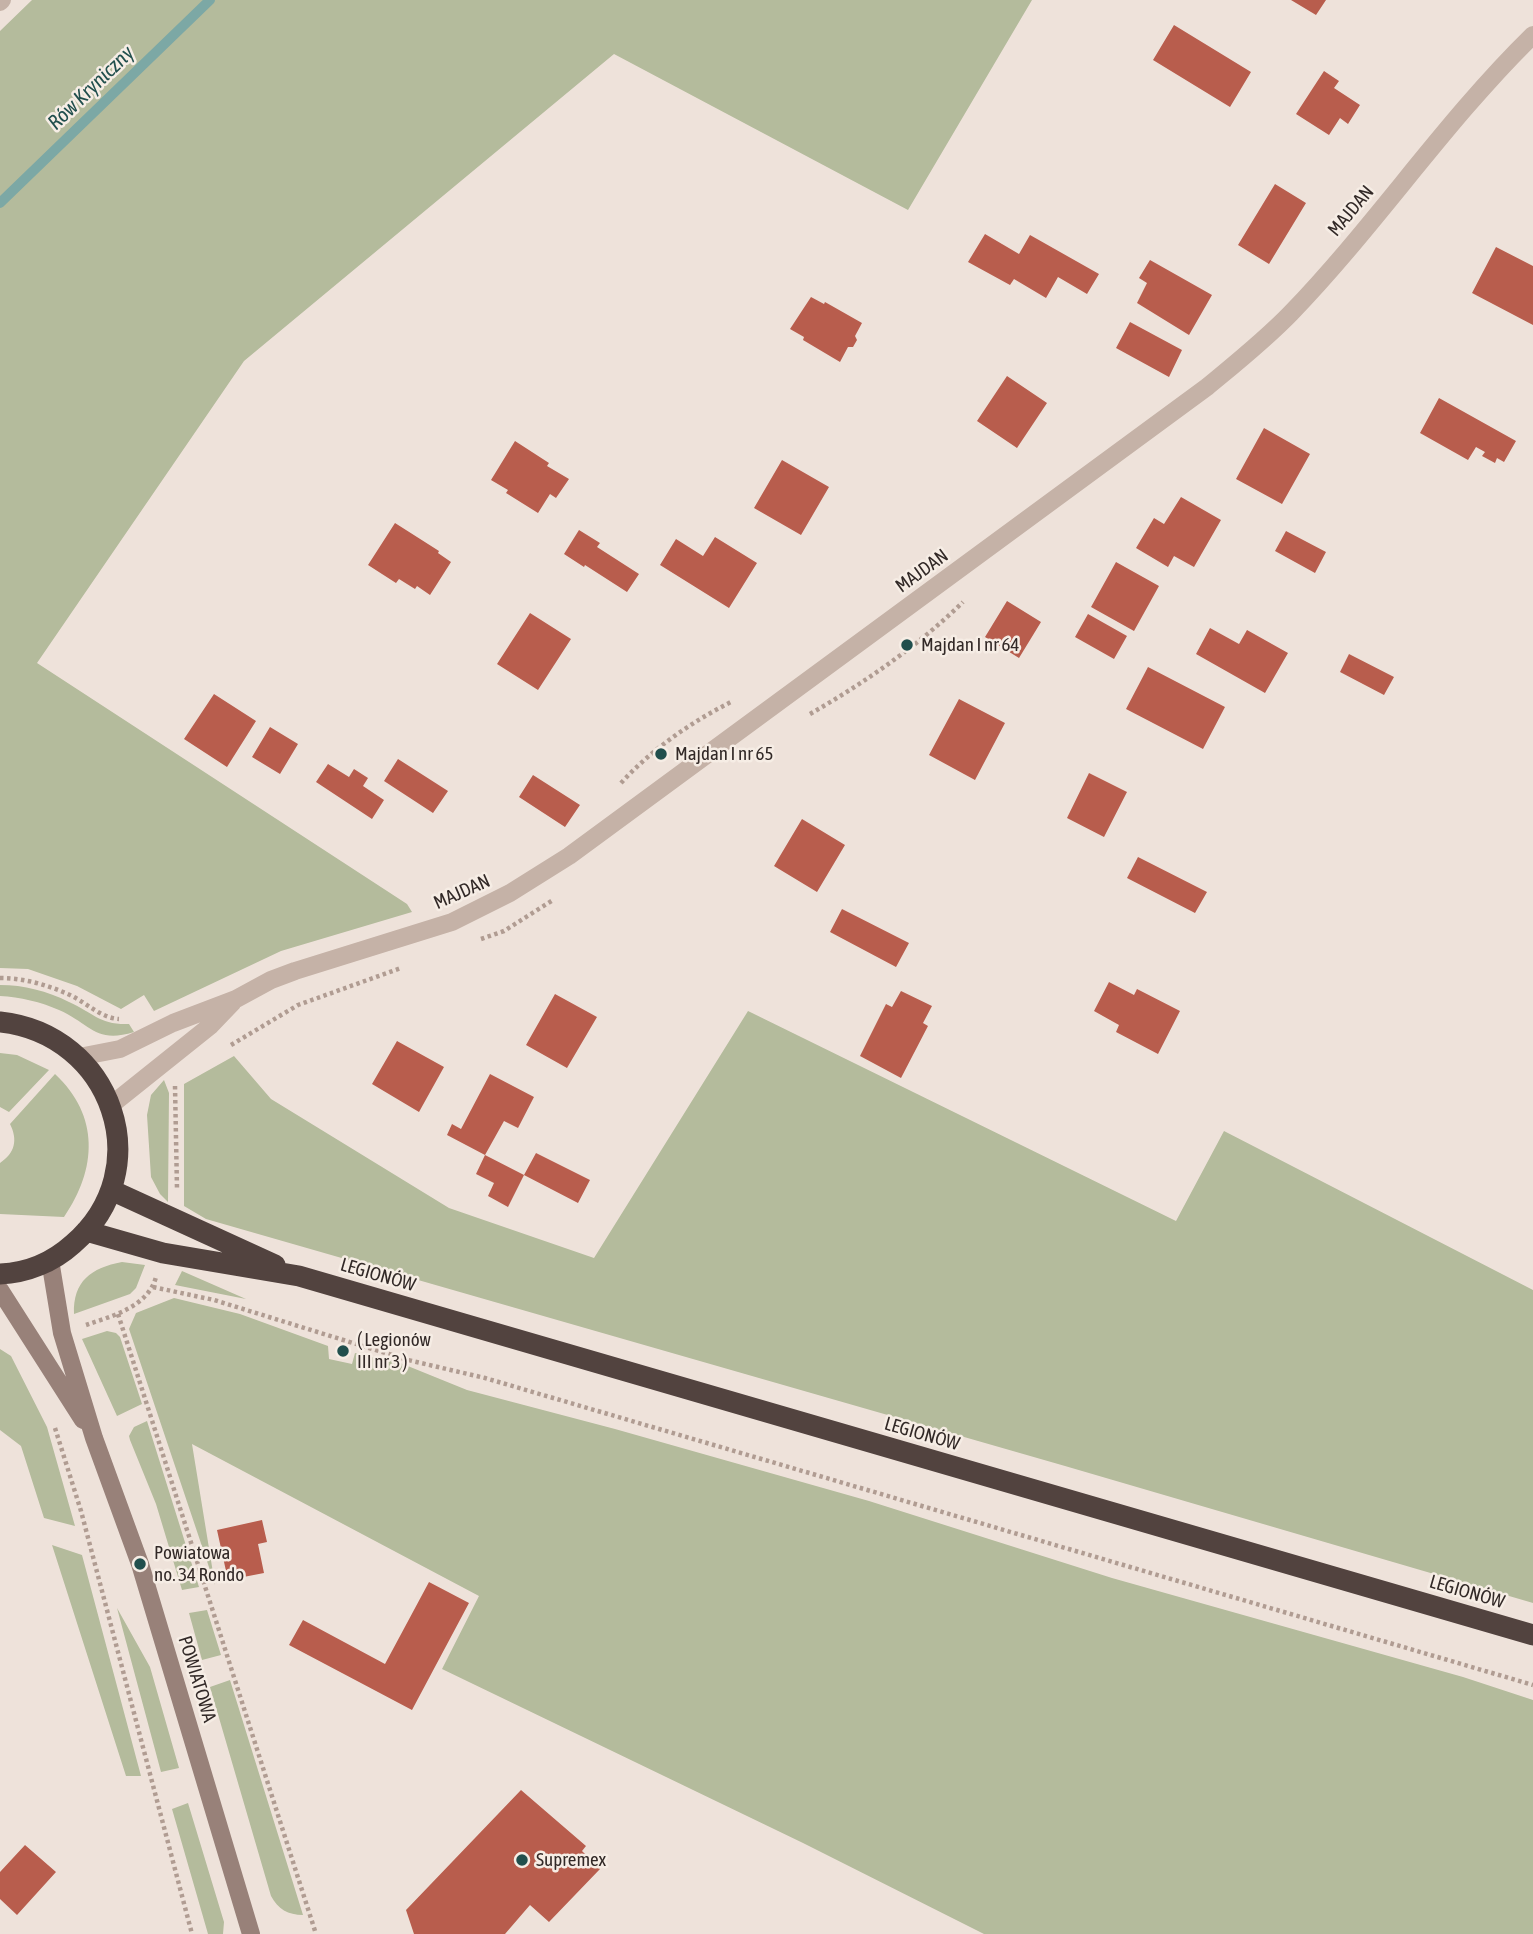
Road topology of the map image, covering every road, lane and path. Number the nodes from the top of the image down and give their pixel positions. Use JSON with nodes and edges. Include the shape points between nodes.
{"nodes":[{"id":1,"x":1533,"y":35,"type":"edge"},
{"id":2,"x":732,"y":701,"type":"dead end"},
{"id":3,"x":615,"y":789,"type":"dead end"},
{"id":4,"x":0,"y":978,"type":"edge"},
{"id":5,"x":236,"y":999,"type":"junction"},
{"id":6,"x":131,"y":1020,"type":"dead end"},
{"id":7,"x":0,"y":1022,"type":"edge"},
{"id":8,"x":79,"y":1057,"type":"junction"},
{"id":9,"x":110,"y":1106,"type":"junction"},
{"id":10,"x":111,"y":1190,"type":"junction"},
{"id":11,"x":86,"y":1231,"type":"junction"},
{"id":12,"x":50,"y":1260,"type":"junction"},
{"id":13,"x":158,"y":1270,"type":"dead end"},
{"id":14,"x":0,"y":1274,"type":"edge"},
{"id":15,"x":299,"y":1276,"type":"junction"},
{"id":16,"x":153,"y":1287,"type":"junction"},
{"id":17,"x":0,"y":1290,"type":"edge"},
{"id":18,"x":118,"y":1314,"type":"junction"},
{"id":19,"x":79,"y":1328,"type":"dead end"},
{"id":20,"x":54,"y":1422,"type":"dead end"},
{"id":21,"x":94,"y":1438,"type":"junction"},
{"id":22,"x":1533,"y":1635,"type":"edge"},
{"id":23,"x":1533,"y":1685,"type":"edge"},
{"id":24,"x":192,"y":1934,"type":"edge"},
{"id":25,"x":251,"y":1934,"type":"edge"},
{"id":26,"x":316,"y":1934,"type":"edge"}],
"edges":[{"from":1,"to":5,"type":"street","name":"MAJDAN","via":[[1292,312],[1206,387],[569,856],[452,922],[295,971]]},
{"from":2,"to":3,"type":"path","via":[[699,718]]},
{"from":4,"to":6,"type":"path","via":[[22,978],[69,995],[109,1018]]},
{"from":5,"to":8,"type":"street","name":"MAJDAN","via":[[120,1049]]},
{"from":5,"to":9,"type":"street","name":"MAJDAN","via":[[210,1026]]},
{"from":7,"to":8,"type":"highway","via":[[37,1031]]},
{"from":8,"to":9,"type":"highway","via":[[103,1088]]},
{"from":9,"to":10,"type":"highway","via":[[118,1148]]},
{"from":10,"to":11,"type":"highway"},
{"from":10,"to":15,"type":"highway","name":"LEGIONÓW"},
{"from":11,"to":12,"type":"highway"},
{"from":11,"to":15,"type":"highway","name":"LEGIONÓW","via":[[163,1253]]},
{"from":12,"to":14,"type":"highway"},
{"from":12,"to":21,"type":"street","name":"POWIATOWA","via":[[62,1333]]},
{"from":13,"to":16,"type":"path"},
{"from":15,"to":22,"type":"highway","name":"LEGIONÓW"},
{"from":16,"to":18,"type":"path","via":[[128,1311]]},
{"from":16,"to":23,"type":"path","via":[[214,1300],[408,1360],[485,1378]]},
{"from":17,"to":21,"type":"street","name":"POWIATOWA"},
{"from":18,"to":19,"type":"path"},
{"from":18,"to":26,"type":"path"},
{"from":20,"to":24,"type":"path"},
{"from":21,"to":25,"type":"street","name":"POWIATOWA","via":[[141,1564]]}]}
